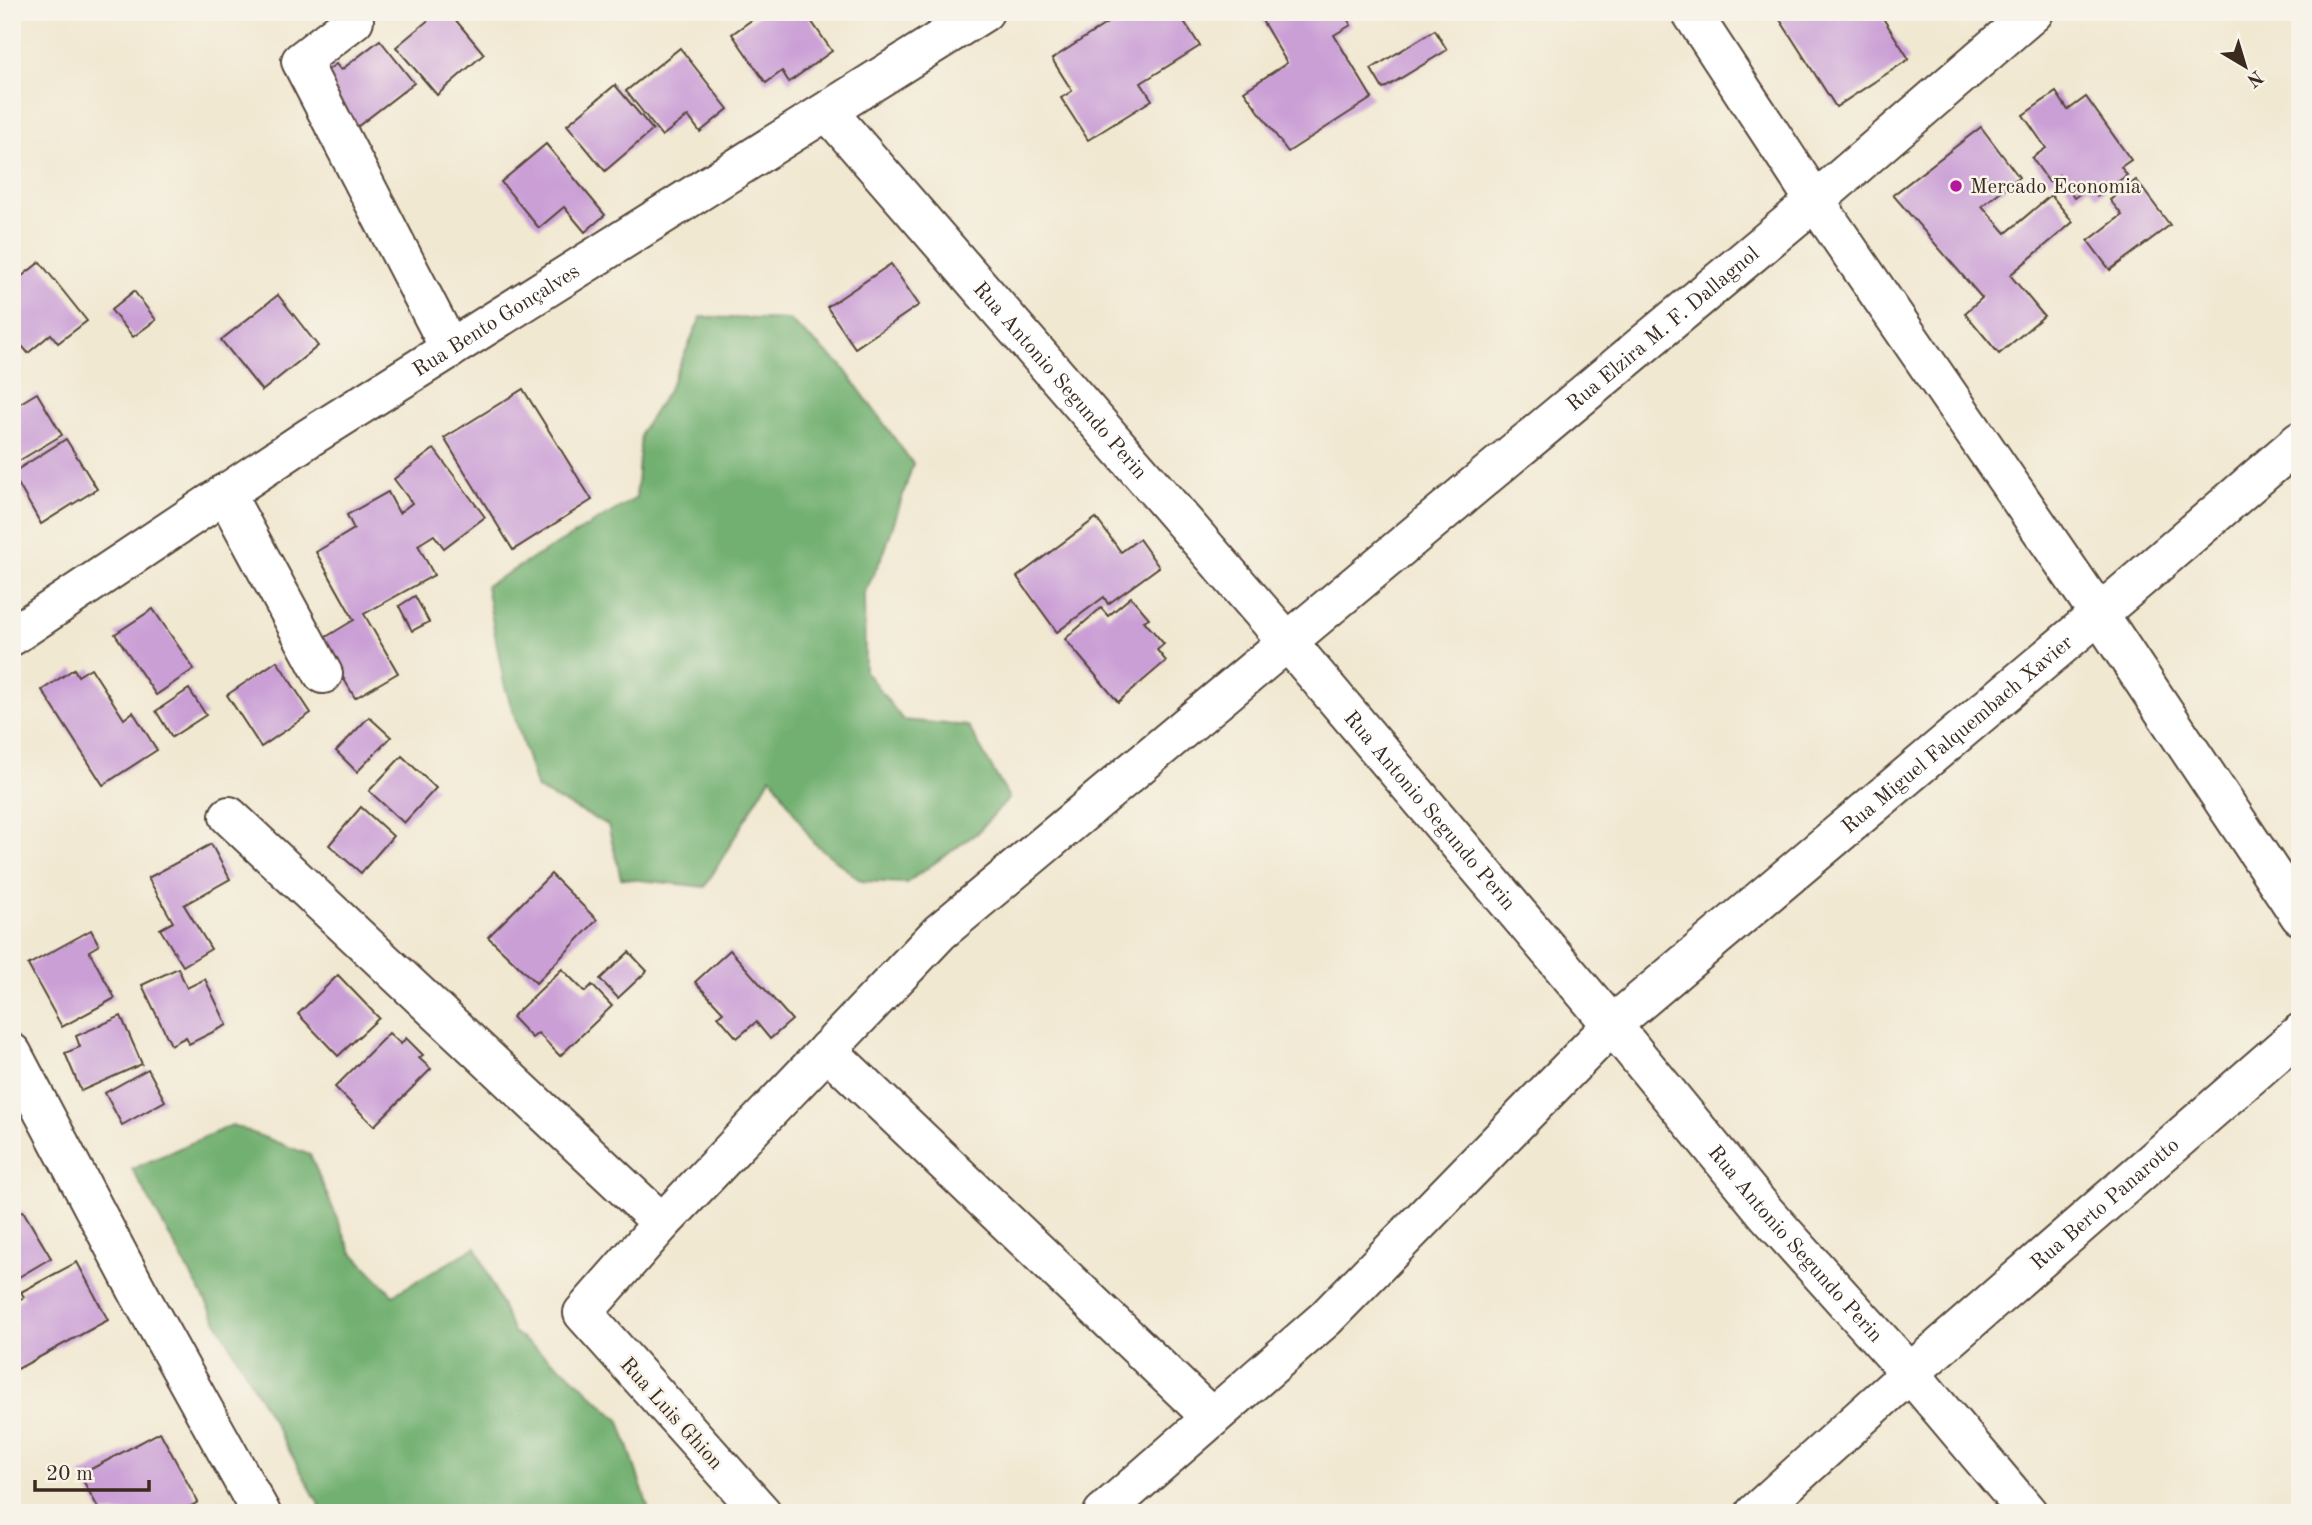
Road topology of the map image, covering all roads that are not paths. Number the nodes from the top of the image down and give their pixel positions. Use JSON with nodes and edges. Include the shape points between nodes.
{"nodes":[{"id":1,"x":984,"y":12,"type":"edge"},
{"id":2,"x":1691,"y":12,"type":"edge"},
{"id":3,"x":2034,"y":12,"type":"edge"},
{"id":4,"x":354,"y":20,"type":"dead end"},
{"id":5,"x":828,"y":112,"type":"junction"},
{"id":6,"x":1815,"y":201,"type":"junction"},
{"id":7,"x":450,"y":349,"type":"junction"},
{"id":8,"x":2300,"y":441,"type":"edge"},
{"id":9,"x":225,"y":494,"type":"junction"},
{"id":10,"x":2099,"y":614,"type":"junction"},
{"id":11,"x":12,"y":636,"type":"edge"},
{"id":12,"x":1287,"y":641,"type":"junction"},
{"id":13,"x":323,"y":674,"type":"dead end"},
{"id":14,"x":229,"y":816,"type":"dead end"},
{"id":15,"x":2300,"y":916,"type":"edge"},
{"id":16,"x":1612,"y":1025,"type":"junction"},
{"id":17,"x":2300,"y":1033,"type":"edge"},
{"id":18,"x":827,"y":1050,"type":"junction"},
{"id":19,"x":12,"y":1053,"type":"edge"},
{"id":20,"x":662,"y":1223,"type":"junction"},
{"id":21,"x":583,"y":1313,"type":"joint"},
{"id":22,"x":1910,"y":1373,"type":"junction"},
{"id":23,"x":1212,"y":1418,"type":"junction"},
{"id":24,"x":261,"y":1513,"type":"edge"},
{"id":25,"x":762,"y":1513,"type":"edge"},
{"id":26,"x":1103,"y":1513,"type":"edge"},
{"id":27,"x":1755,"y":1513,"type":"edge"},
{"id":28,"x":2028,"y":1513,"type":"edge"}],
"edges":[{"from":1,"to":5,"type":"street","name":"Rua Bento Gonçalves"},
{"from":2,"to":6,"type":"street"},
{"from":3,"to":6,"type":"street","name":"Rua Elzira M. F. Dallagnol"},
{"from":4,"to":7,"type":"street","via":[[301,61]]},
{"from":5,"to":7,"type":"street","name":"Rua Bento Gonçalves"},
{"from":5,"to":12,"type":"street","name":"Rua Antonio Segundo Perin"},
{"from":6,"to":10,"type":"street"},
{"from":6,"to":12,"type":"street","name":"Rua Elzira M. F. Dallagnol"},
{"from":7,"to":9,"type":"street","name":"Rua Bento Gonçalves"},
{"from":8,"to":10,"type":"street","name":"Rua Miguel Falquembach Xavier"},
{"from":9,"to":11,"type":"street","name":"Rua Bento Gonçalves"},
{"from":9,"to":13,"type":"street"},
{"from":10,"to":15,"type":"street"},
{"from":10,"to":16,"type":"street","name":"Rua Miguel Falquembach Xavier"},
{"from":12,"to":16,"type":"street","name":"Rua Antonio Segundo Perin"},
{"from":12,"to":18,"type":"street","name":"Rua Elzira M. F. Dallagnol","via":[[940,932]]},
{"from":14,"to":20,"type":"street"},
{"from":16,"to":22,"type":"street","name":"Rua Antonio Segundo Perin","via":[[1766,1213]]},
{"from":16,"to":23,"type":"street","name":"Rua Miguel Falquembach Xavier","via":[[1325,1319]]},
{"from":17,"to":22,"type":"street","name":"Rua Berto Panarotto"},
{"from":18,"to":20,"type":"street","name":"Rua Elzira M. F. Dallagnol"},
{"from":18,"to":23,"type":"street"},
{"from":19,"to":24,"type":"street"},
{"from":20,"to":21,"type":"street","name":"Rua Elzira M. F. Dallagnol"},
{"from":21,"to":25,"type":"street","name":"Rua Luis Ghion"},
{"from":22,"to":27,"type":"street","name":"Rua Berto Panarotto"},
{"from":22,"to":28,"type":"street","name":"Rua Antonio Segundo Perin"},
{"from":23,"to":26,"type":"street","name":"Rua Miguel Falquembach Xavier"}]}
